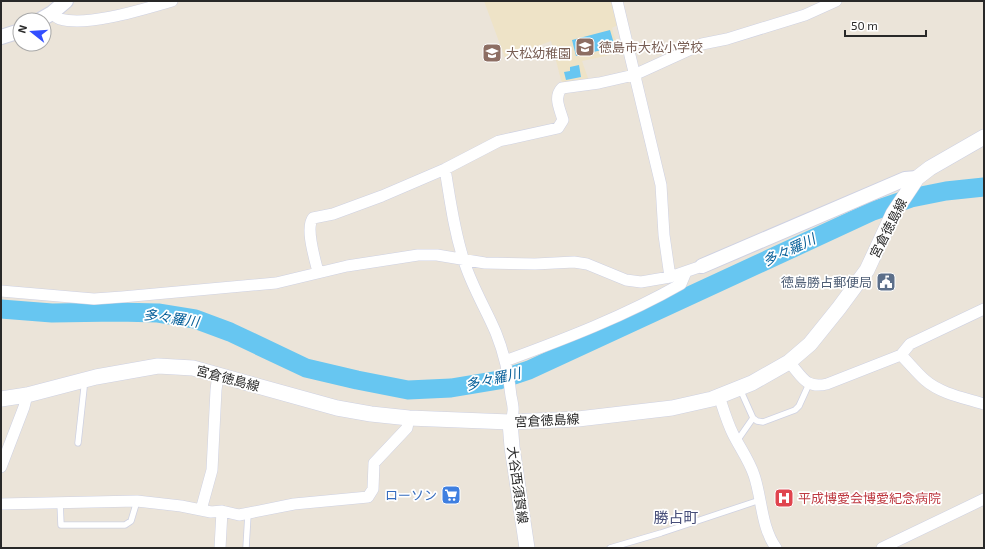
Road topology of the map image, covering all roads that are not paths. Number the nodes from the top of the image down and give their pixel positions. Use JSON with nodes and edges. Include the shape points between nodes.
{"nodes":[{"id":1,"x":66,"y":1,"type":"edge"},
{"id":2,"x":172,"y":1,"type":"edge"},
{"id":3,"x":617,"y":1,"type":"edge"},
{"id":4,"x":836,"y":1,"type":"edge"},
{"id":5,"x":52,"y":12,"type":"edge"},
{"id":6,"x":52,"y":18,"type":"edge"},
{"id":7,"x":12,"y":34,"type":"edge"},
{"id":8,"x":1,"y":37,"type":"edge"},
{"id":9,"x":634,"y":76,"type":"junction"},
{"id":10,"x":984,"y":137,"type":"edge"},
{"id":11,"x":445,"y":169,"type":"junction"},
{"id":12,"x":914,"y":182,"type":"junction"},
{"id":13,"x":463,"y":260,"type":"junction"},
{"id":14,"x":702,"y":266,"type":"joint"},
{"id":15,"x":318,"y":272,"type":"junction"},
{"id":16,"x":686,"y":272,"type":"junction"},
{"id":17,"x":670,"y":277,"type":"junction"},
{"id":18,"x":1,"y":291,"type":"edge"},
{"id":19,"x":984,"y":309,"type":"edge"},
{"id":20,"x":901,"y":355,"type":"junction"},
{"id":21,"x":789,"y":362,"type":"junction"},
{"id":22,"x":505,"y":364,"type":"junction"},
{"id":23,"x":218,"y":374,"type":"junction"},
{"id":24,"x":82,"y":381,"type":"junction"},
{"id":25,"x":809,"y":384,"type":"junction"},
{"id":26,"x":739,"y":388,"type":"junction"},
{"id":27,"x":27,"y":395,"type":"junction"},
{"id":28,"x":719,"y":396,"type":"junction"},
{"id":29,"x":1,"y":399,"type":"edge"},
{"id":30,"x":984,"y":404,"type":"edge"},
{"id":31,"x":409,"y":418,"type":"junction"},
{"id":32,"x":753,"y":418,"type":"junction"},
{"id":33,"x":510,"y":422,"type":"junction"},
{"id":34,"x":737,"y":441,"type":"junction"},
{"id":35,"x":78,"y":443,"type":"dead end"},
{"id":36,"x":1,"y":467,"type":"edge"},
{"id":37,"x":984,"y":499,"type":"edge"},
{"id":38,"x":760,"y":500,"type":"junction"},
{"id":39,"x":137,"y":501,"type":"junction"},
{"id":40,"x":60,"y":502,"type":"junction"},
{"id":41,"x":1,"y":504,"type":"edge"},
{"id":42,"x":201,"y":510,"type":"junction"},
{"id":43,"x":222,"y":511,"type":"junction"},
{"id":44,"x":248,"y":514,"type":"junction"},
{"id":45,"x":220,"y":548,"type":"edge"},
{"id":46,"x":246,"y":548,"type":"edge"},
{"id":47,"x":527,"y":548,"type":"edge"},
{"id":48,"x":610,"y":548,"type":"edge"},
{"id":49,"x":776,"y":548,"type":"edge"},
{"id":50,"x":882,"y":548,"type":"edge"}],
"edges":[{"from":1,"to":5,"type":"street"},
{"from":2,"to":6,"type":"street","via":[[131,13],[92,20]]},
{"from":3,"to":9,"type":"street"},
{"from":4,"to":9,"type":"street","via":[[805,15],[728,39],[702,44]]},
{"from":7,"to":8,"type":"street"},
{"from":9,"to":11,"type":"street","via":[[562,88],[557,98],[563,120],[558,128],[499,141]]},
{"from":9,"to":17,"type":"street","via":[[661,185]]},
{"from":10,"to":12,"type":"main road","name":"宮倉徳島線","via":[[930,168]]},
{"from":11,"to":13,"type":"street"},
{"from":11,"to":15,"type":"street","via":[[352,208],[314,218],[310,228]]},
{"from":12,"to":14,"type":"street","via":[[905,179]]},
{"from":12,"to":21,"type":"main road","name":"宮倉徳島線","via":[[893,214],[867,270],[810,344]]},
{"from":13,"to":15,"type":"street","via":[[437,255],[418,255]]},
{"from":13,"to":17,"type":"street","via":[[535,264],[574,262],[587,264],[626,280],[641,282]]},
{"from":13,"to":22,"type":"street","via":[[470,281],[496,334]]},
{"from":14,"to":16,"type":"street"},
{"from":15,"to":18,"type":"street","via":[[276,283],[101,298]]},
{"from":16,"to":17,"type":"street"},
{"from":16,"to":22,"type":"street","via":[[681,284],[654,300]]},
{"from":19,"to":20,"type":"street","via":[[910,344]]},
{"from":20,"to":25,"type":"street","via":[[826,384]]},
{"from":20,"to":30,"type":"street","via":[[926,381],[942,391]]},
{"from":21,"to":25,"type":"street"},
{"from":21,"to":26,"type":"main road","name":"宮倉徳島線"},
{"from":22,"to":33,"type":"street","via":[[514,415]]},
{"from":23,"to":24,"type":"main road","name":"宮倉徳島線","via":[[193,368],[158,366]]},
{"from":23,"to":31,"type":"main road","name":"宮倉徳島線","via":[[337,408]]},
{"from":23,"to":42,"type":"street","via":[[212,470]]},
{"from":24,"to":27,"type":"main road","name":"宮倉徳島線"},
{"from":24,"to":35,"type":"lane","via":[[84,388]]},
{"from":25,"to":32,"type":"lane","via":[[795,410],[763,422]]},
{"from":26,"to":28,"type":"main road","name":"宮倉徳島線"},
{"from":26,"to":32,"type":"lane"},
{"from":27,"to":29,"type":"main road","name":"宮倉徳島線"},
{"from":27,"to":36,"type":"street"},
{"from":28,"to":33,"type":"main road","name":"宮倉徳島線","via":[[672,408],[578,419]]},
{"from":28,"to":34,"type":"street"},
{"from":31,"to":33,"type":"main road","name":"宮倉徳島線"},
{"from":31,"to":44,"type":"street","via":[[407,428],[374,463],[373,489],[368,497],[294,504]]},
{"from":32,"to":34,"type":"lane"},
{"from":33,"to":47,"type":"main road","name":"大谷西須賀線"},
{"from":34,"to":38,"type":"street","via":[[755,475]]},
{"from":37,"to":50,"type":"street"},
{"from":38,"to":48,"type":"lane"},
{"from":38,"to":49,"type":"street","via":[[770,540]]},
{"from":39,"to":40,"type":"street"},
{"from":39,"to":40,"type":"lane","via":[[131,521],[125,525],[61,525]]},
{"from":39,"to":42,"type":"street"},
{"from":40,"to":41,"type":"street"},
{"from":42,"to":43,"type":"street"},
{"from":43,"to":44,"type":"street","via":[[239,515]]},
{"from":43,"to":45,"type":"street"},
{"from":44,"to":46,"type":"lane"}]}
